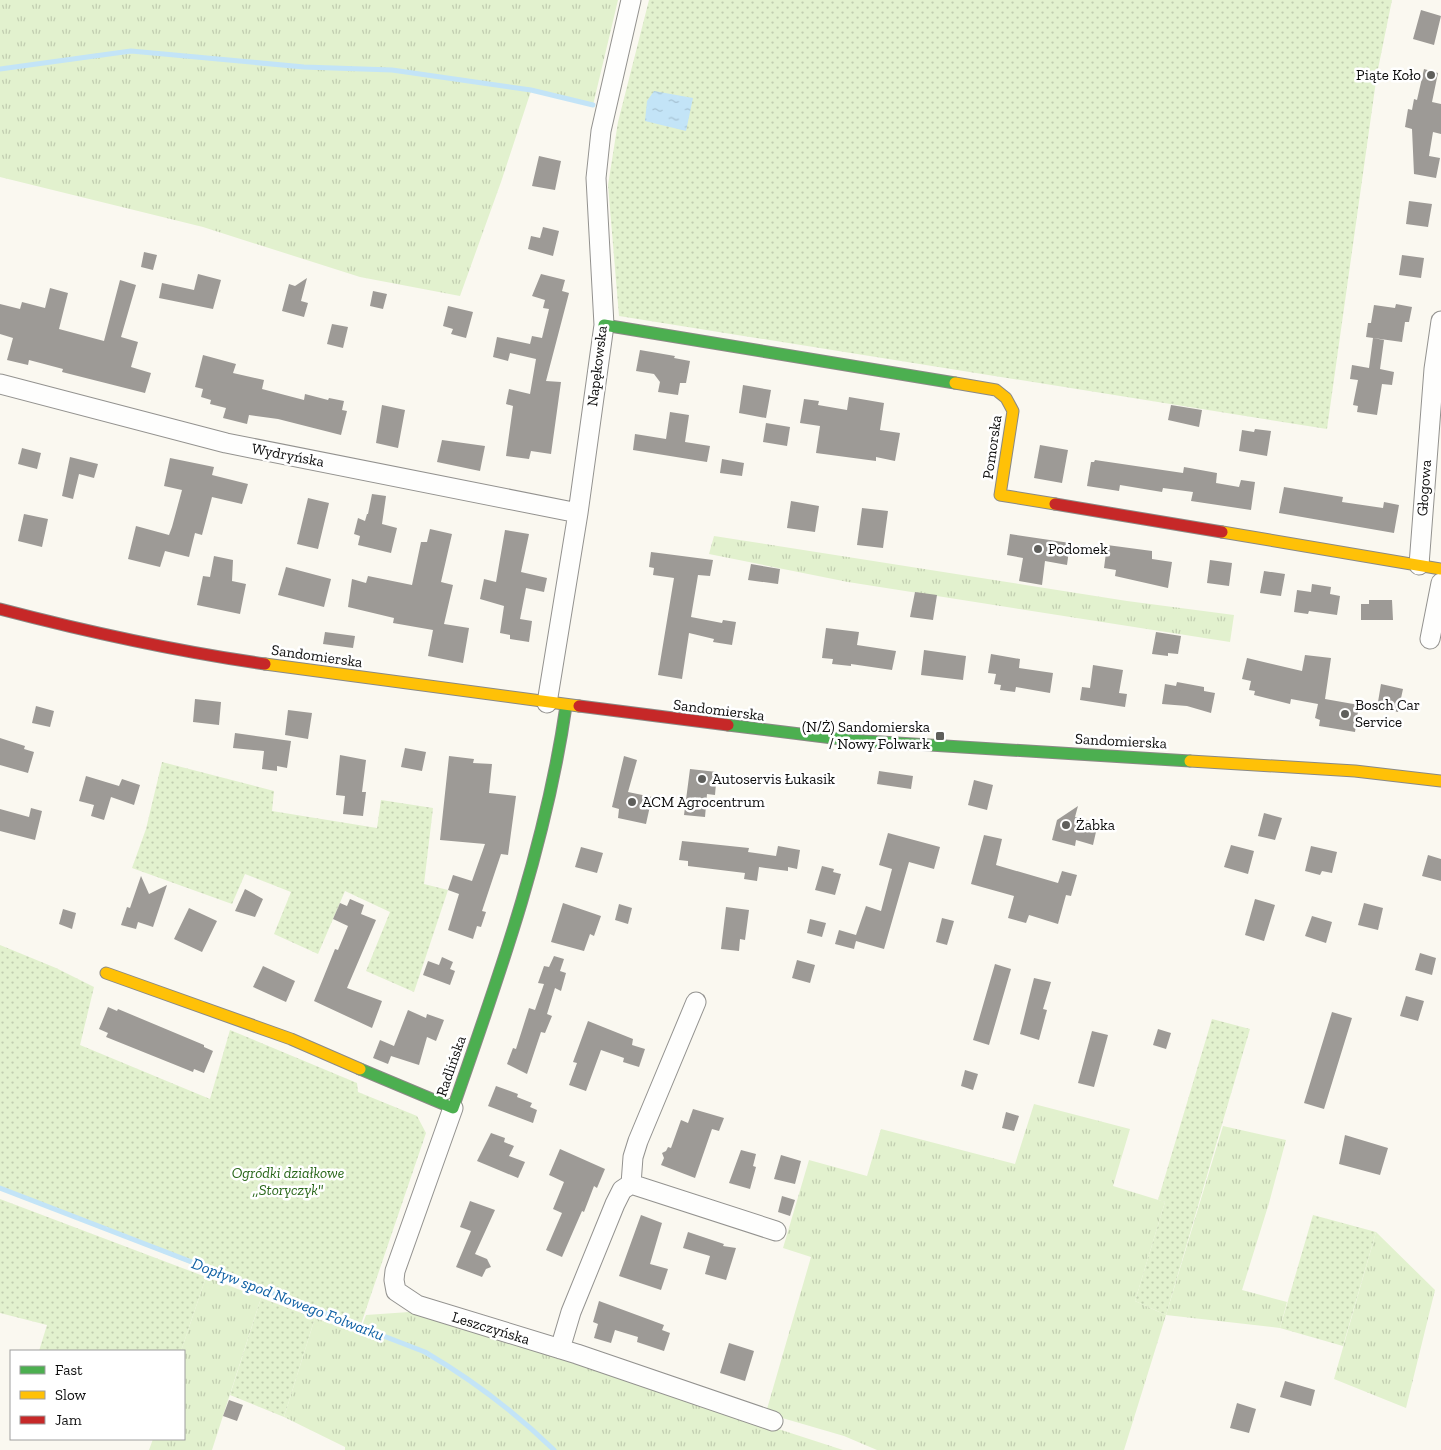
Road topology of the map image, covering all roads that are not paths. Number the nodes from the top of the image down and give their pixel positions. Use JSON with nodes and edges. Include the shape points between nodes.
{"nodes":[{"id":1,"x":631,"y":0,"type":"edge"},
{"id":2,"x":1441,"y":321,"type":"edge"},
{"id":3,"x":604,"y":325,"type":"junction"},
{"id":4,"x":1438,"y":370,"type":"edge"},
{"id":5,"x":0,"y":384,"type":"edge"},
{"id":6,"x":578,"y":513,"type":"junction"},
{"id":7,"x":1418,"y":565,"type":"junction"},
{"id":8,"x":1441,"y":569,"type":"edge"},
{"id":9,"x":1441,"y":583,"type":"edge"},
{"id":10,"x":0,"y":609,"type":"edge"},
{"id":11,"x":1430,"y":639,"type":"dead end"},
{"id":12,"x":547,"y":703,"type":"junction"},
{"id":13,"x":566,"y":706,"type":"junction"},
{"id":14,"x":1441,"y":781,"type":"edge"},
{"id":15,"x":106,"y":973,"type":"dead end"},
{"id":16,"x":696,"y":1002,"type":"dead end"},
{"id":17,"x":453,"y":1108,"type":"junction"},
{"id":18,"x":631,"y":1184,"type":"junction"},
{"id":19,"x":776,"y":1231,"type":"dead end"},
{"id":20,"x":560,"y":1349,"type":"junction"},
{"id":21,"x":773,"y":1421,"type":"dead end"}],
"edges":[{"from":1,"to":3,"type":"street","name":"Napękowska","via":[[601,131],[596,178]]},
{"from":2,"to":4,"type":"street","name":"Głogowa"},
{"from":3,"to":6,"type":"street","name":"Napękowska"},
{"from":3,"to":7,"type":"street","name":"Pomorska","via":[[996,390],[1006,398],[1013,412],[1000,495]]},
{"from":4,"to":7,"type":"street","name":"Głogowa"},
{"from":5,"to":6,"type":"street","name":"Wydryńska","via":[[226,443]]},
{"from":6,"to":12,"type":"street","name":"Napękowska"},
{"from":7,"to":8,"type":"street","name":"Pomorska"},
{"from":9,"to":11,"type":"street"},
{"from":10,"to":12,"type":"street","name":"Sandomierska","via":[[178,651]]},
{"from":12,"to":13,"type":"street","name":"Sandomierska"},
{"from":13,"to":14,"type":"street","name":"Sandomierska","via":[[849,740],[1355,771]]},
{"from":13,"to":17,"type":"street","name":"Radlińska","via":[[549,810],[515,927]]},
{"from":15,"to":17,"type":"street","name":"Radlińska","via":[[299,1042]]},
{"from":16,"to":18,"type":"street","via":[[638,1141]]},
{"from":17,"to":20,"type":"street","name":"Leszczyńska","via":[[395,1271],[396,1292],[417,1305]]},
{"from":18,"to":19,"type":"street"},
{"from":18,"to":20,"type":"street","via":[[622,1190],[615,1204],[571,1312]]},
{"from":20,"to":21,"type":"street","name":"Leszczyńska"}]}
